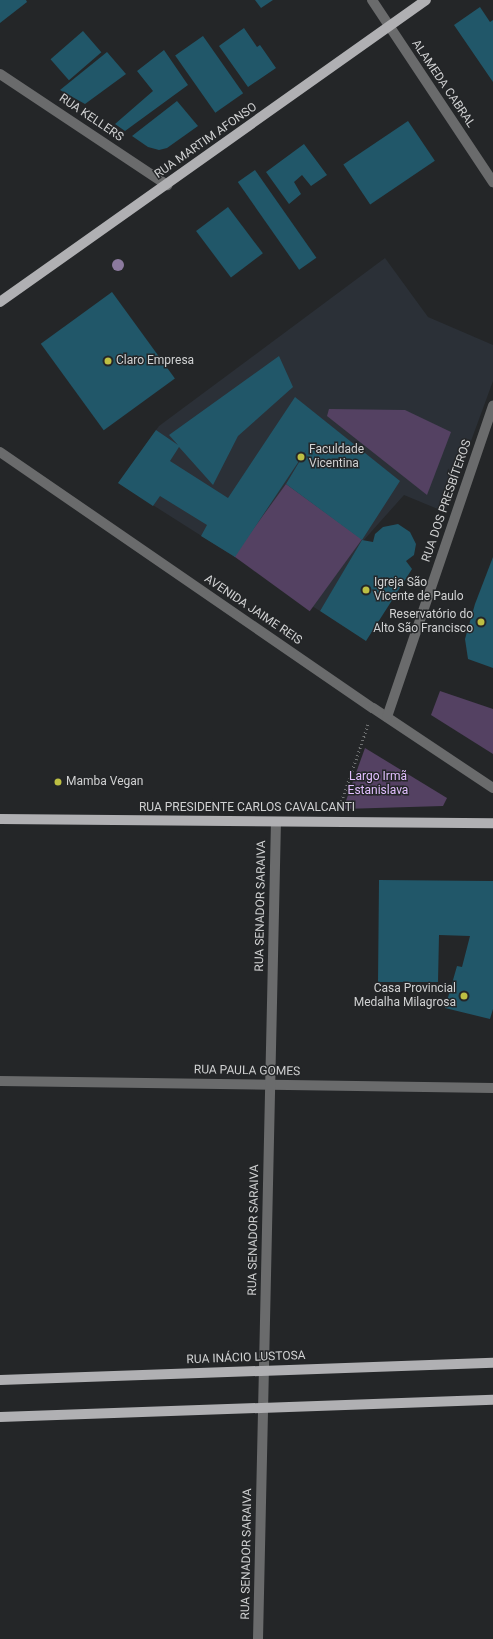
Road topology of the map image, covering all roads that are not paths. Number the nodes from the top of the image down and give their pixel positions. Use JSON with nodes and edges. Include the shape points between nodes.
{"nodes":[{"id":1,"x":372,"y":0,"type":"edge"},
{"id":2,"x":426,"y":0,"type":"edge"},
{"id":3,"x":389,"y":26,"type":"junction"},
{"id":4,"x":0,"y":74,"type":"edge"},
{"id":5,"x":493,"y":182,"type":"edge"},
{"id":6,"x":167,"y":185,"type":"junction"},
{"id":7,"x":0,"y":302,"type":"edge"},
{"id":8,"x":493,"y":406,"type":"edge"},
{"id":9,"x":0,"y":452,"type":"edge"},
{"id":10,"x":387,"y":717,"type":"junction"},
{"id":11,"x":493,"y":788,"type":"edge"},
{"id":12,"x":0,"y":819,"type":"edge"},
{"id":13,"x":276,"y":822,"type":"junction"},
{"id":14,"x":493,"y":823,"type":"edge"},
{"id":15,"x":0,"y":1081,"type":"edge"},
{"id":16,"x":270,"y":1085,"type":"junction"},
{"id":17,"x":493,"y":1088,"type":"edge"},
{"id":18,"x":493,"y":1362,"type":"edge"},
{"id":19,"x":264,"y":1371,"type":"junction"},
{"id":20,"x":0,"y":1380,"type":"edge"},
{"id":21,"x":493,"y":1400,"type":"edge"},
{"id":22,"x":263,"y":1408,"type":"junction"},
{"id":23,"x":0,"y":1417,"type":"edge"},
{"id":24,"x":258,"y":1639,"type":"edge"}],
"edges":[{"from":1,"to":3,"type":"street","name":"ALAMEDA CABRAL"},
{"from":2,"to":3,"type":"main road","name":"RUA MARTIM AFONSO"},
{"from":3,"to":5,"type":"street","name":"ALAMEDA CABRAL"},
{"from":3,"to":6,"type":"main road","name":"RUA MARTIM AFONSO"},
{"from":4,"to":6,"type":"street","name":"RUA KELLERS"},
{"from":6,"to":7,"type":"main road","name":"RUA MARTIM AFONSO"},
{"from":8,"to":10,"type":"street","name":"RUA DOS PRESBÍTEROS"},
{"from":9,"to":10,"type":"street","name":"AVENIDA JAIME REIS"},
{"from":10,"to":11,"type":"street","name":"AVENIDA JAIME REIS"},
{"from":12,"to":13,"type":"main road","name":"RUA PRESIDENTE CARLOS CAVALCANTI"},
{"from":13,"to":14,"type":"main road","name":"RUA PRESIDENTE CARLOS CAVALCANTI"},
{"from":13,"to":16,"type":"street","name":"RUA SENADOR SARAIVA"},
{"from":15,"to":16,"type":"street","name":"RUA PAULA GOMES"},
{"from":16,"to":17,"type":"street","name":"RUA PAULA GOMES"},
{"from":16,"to":19,"type":"street","name":"RUA SENADOR SARAIVA"},
{"from":18,"to":19,"type":"main road","name":"RUA INÁCIO LUSTOSA"},
{"from":19,"to":20,"type":"main road","name":"RUA INÁCIO LUSTOSA"},
{"from":19,"to":22,"type":"street","name":"RUA SENADOR SARAIVA"},
{"from":21,"to":22,"type":"main road"},
{"from":22,"to":23,"type":"main road"},
{"from":22,"to":24,"type":"street","name":"RUA SENADOR SARAIVA"}]}
